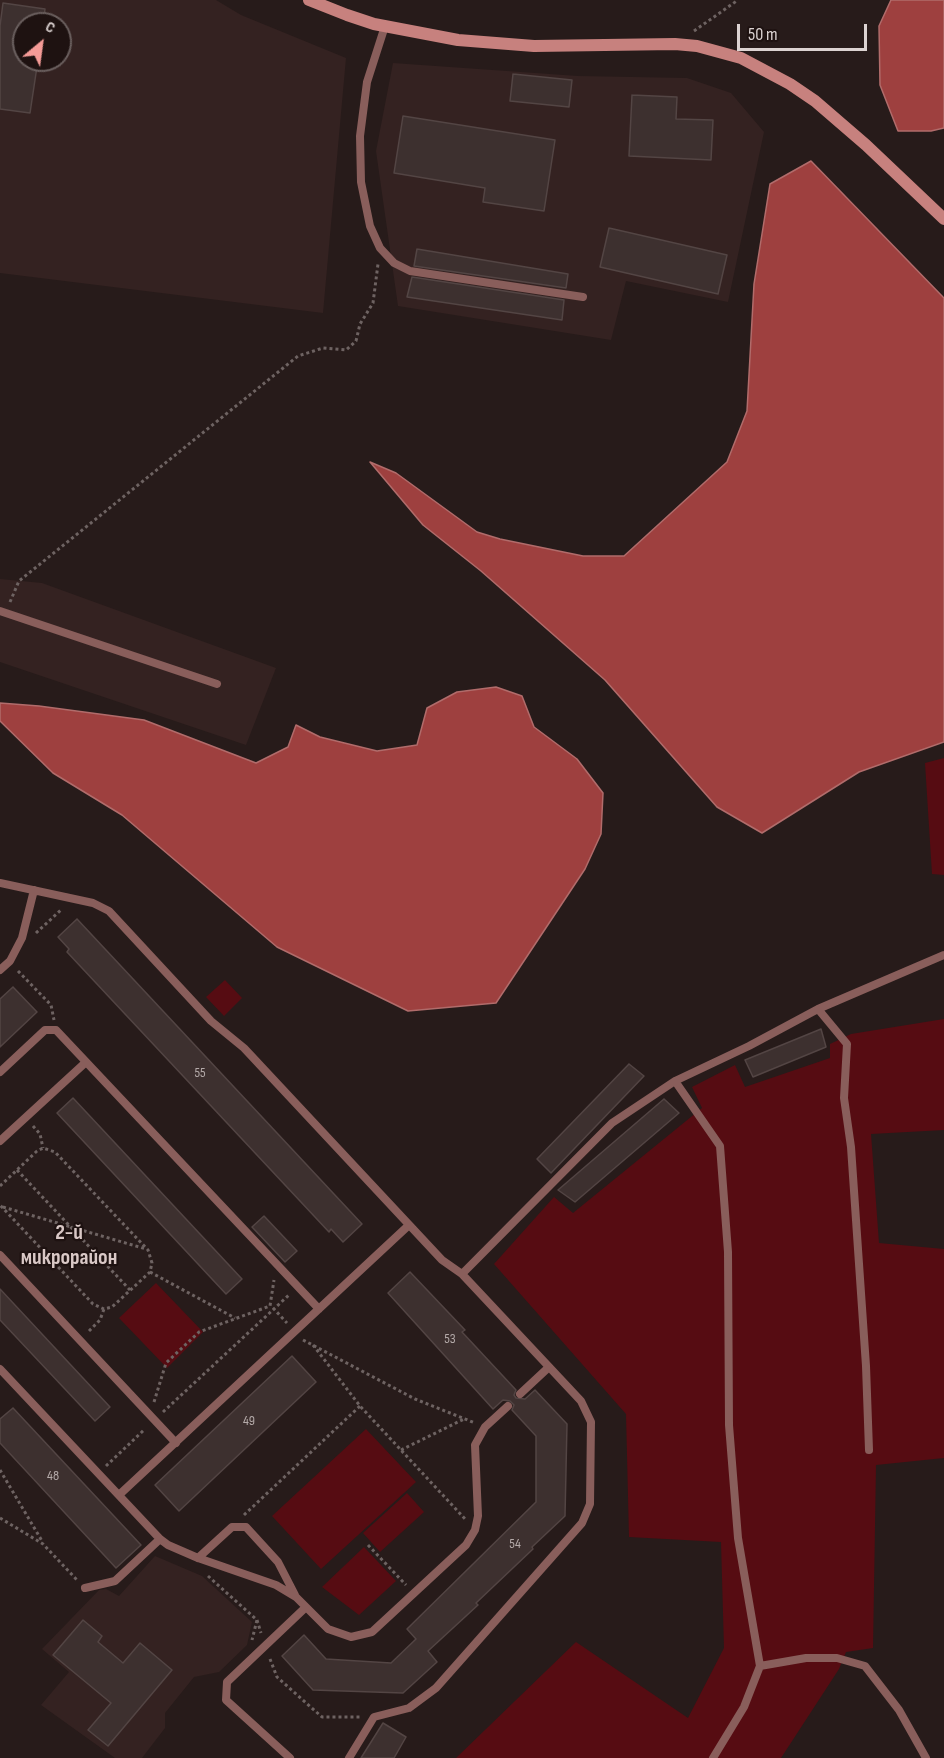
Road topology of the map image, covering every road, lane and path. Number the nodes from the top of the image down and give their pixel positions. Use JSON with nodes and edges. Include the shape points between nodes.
{"nodes":[{"id":1,"x":309,"y":0,"type":"edge"},
{"id":2,"x":738,"y":0,"type":"edge"},
{"id":3,"x":385,"y":26,"type":"junction"},
{"id":4,"x":675,"y":44,"type":"junction"},
{"id":5,"x":944,"y":219,"type":"edge"},
{"id":6,"x":380,"y":248,"type":"junction"},
{"id":7,"x":583,"y":297,"type":"dead end"},
{"id":8,"x":3,"y":612,"type":"edge"},
{"id":9,"x":218,"y":684,"type":"dead end"},
{"id":10,"x":0,"y":883,"type":"edge"},
{"id":11,"x":34,"y":890,"type":"junction"},
{"id":12,"x":74,"y":898,"type":"junction"},
{"id":13,"x":944,"y":955,"type":"edge"},
{"id":14,"x":11,"y":958,"type":"junction"},
{"id":15,"x":0,"y":970,"type":"edge"},
{"id":16,"x":818,"y":1009,"type":"junction"},
{"id":17,"x":56,"y":1030,"type":"junction"},
{"id":18,"x":86,"y":1062,"type":"junction"},
{"id":19,"x":0,"y":1072,"type":"edge"},
{"id":20,"x":675,"y":1081,"type":"junction"},
{"id":21,"x":26,"y":1118,"type":"junction"},
{"id":22,"x":0,"y":1142,"type":"edge"},
{"id":23,"x":44,"y":1148,"type":"junction"},
{"id":24,"x":17,"y":1170,"type":"junction"},
{"id":25,"x":0,"y":1186,"type":"edge"},
{"id":26,"x":0,"y":1205,"type":"edge"},
{"id":27,"x":409,"y":1225,"type":"junction"},
{"id":28,"x":71,"y":1227,"type":"junction"},
{"id":29,"x":148,"y":1250,"type":"junction"},
{"id":30,"x":0,"y":1255,"type":"edge"},
{"id":31,"x":276,"y":1264,"type":"junction"},
{"id":32,"x":150,"y":1272,"type":"junction"},
{"id":33,"x":462,"y":1274,"type":"junction"},
{"id":34,"x":298,"y":1287,"type":"junction"},
{"id":35,"x":130,"y":1290,"type":"junction"},
{"id":36,"x":270,"y":1306,"type":"junction"},
{"id":37,"x":104,"y":1309,"type":"junction"},
{"id":38,"x":274,"y":1309,"type":"junction"},
{"id":39,"x":319,"y":1309,"type":"junction"},
{"id":40,"x":237,"y":1318,"type":"junction"},
{"id":41,"x":290,"y":1327,"type":"dead end"},
{"id":42,"x":302,"y":1339,"type":"dead end"},
{"id":43,"x":79,"y":1340,"type":"junction"},
{"id":44,"x":313,"y":1345,"type":"junction"},
{"id":45,"x":549,"y":1367,"type":"junction"},
{"id":46,"x":0,"y":1369,"type":"edge"},
{"id":47,"x":520,"y":1394,"type":"dead end"},
{"id":48,"x":360,"y":1406,"type":"junction"},
{"id":49,"x":508,"y":1406,"type":"dead end"},
{"id":50,"x":152,"y":1418,"type":"junction"},
{"id":51,"x":464,"y":1419,"type":"junction"},
{"id":52,"x":485,"y":1427,"type":"junction"},
{"id":53,"x":176,"y":1443,"type":"junction"},
{"id":54,"x":401,"y":1450,"type":"junction"},
{"id":55,"x":869,"y":1450,"type":"dead end"},
{"id":56,"x":104,"y":1468,"type":"dead end"},
{"id":57,"x":0,"y":1470,"type":"edge"},
{"id":58,"x":119,"y":1495,"type":"junction"},
{"id":59,"x":0,"y":1518,"type":"edge"},
{"id":60,"x":232,"y":1527,"type":"junction"},
{"id":61,"x":475,"y":1530,"type":"junction"},
{"id":62,"x":160,"y":1539,"type":"junction"},
{"id":63,"x":44,"y":1544,"type":"junction"},
{"id":64,"x":368,"y":1545,"type":"dead end"},
{"id":65,"x":198,"y":1558,"type":"junction"},
{"id":66,"x":207,"y":1575,"type":"dead end"},
{"id":67,"x":85,"y":1588,"type":"joint"},
{"id":68,"x":414,"y":1593,"type":"junction"},
{"id":69,"x":296,"y":1597,"type":"junction"},
{"id":70,"x":306,"y":1607,"type":"junction"},
{"id":71,"x":257,"y":1620,"type":"junction"},
{"id":72,"x":266,"y":1645,"type":"junction"},
{"id":73,"x":247,"y":1663,"type":"junction"},
{"id":74,"x":760,"y":1666,"type":"junction"},
{"id":75,"x":374,"y":1717,"type":"junction"},
{"id":76,"x":290,"y":1758,"type":"edge"},
{"id":77,"x":349,"y":1758,"type":"edge"},
{"id":78,"x":713,"y":1758,"type":"edge"},
{"id":79,"x":926,"y":1758,"type":"edge"}],
"edges":[{"from":1,"to":3,"type":"street"},
{"from":2,"to":4,"type":"path"},
{"from":3,"to":4,"type":"street","via":[[489,44]]},
{"from":3,"to":6,"type":"lane","via":[[367,82],[360,136],[361,182],[370,226]]},
{"from":4,"to":5,"type":"street","via":[[741,58],[790,84],[842,122]]},
{"from":6,"to":7,"type":"lane","via":[[410,271]]},
{"from":6,"to":8,"type":"path","via":[[373,303],[360,324],[356,341],[346,350],[323,348],[297,356],[19,581]]},
{"from":8,"to":9,"type":"lane"},
{"from":10,"to":11,"type":"lane"},
{"from":11,"to":12,"type":"lane"},
{"from":11,"to":14,"type":"lane","via":[[22,938]]},
{"from":12,"to":14,"type":"path"},
{"from":12,"to":27,"type":"lane","via":[[109,911]]},
{"from":13,"to":16,"type":"lane"},
{"from":14,"to":15,"type":"lane"},
{"from":14,"to":17,"type":"path","via":[[51,1005]]},
{"from":16,"to":20,"type":"lane"},
{"from":16,"to":55,"type":"lane","via":[[847,1044],[844,1098],[861,1285]]},
{"from":17,"to":18,"type":"lane"},
{"from":17,"to":19,"type":"lane","via":[[45,1030]]},
{"from":18,"to":21,"type":"lane"},
{"from":18,"to":31,"type":"lane"},
{"from":20,"to":33,"type":"lane","via":[[612,1123]]},
{"from":20,"to":74,"type":"lane","via":[[720,1146],[728,1252],[729,1425],[737,1527]]},
{"from":21,"to":22,"type":"lane"},
{"from":21,"to":23,"type":"path","via":[[40,1134]]},
{"from":23,"to":24,"type":"path"},
{"from":23,"to":29,"type":"path","via":[[55,1152]]},
{"from":24,"to":25,"type":"path"},
{"from":24,"to":28,"type":"path"},
{"from":26,"to":28,"type":"path"},
{"from":26,"to":37,"type":"path","via":[[93,1304]]},
{"from":27,"to":33,"type":"lane","via":[[442,1260]]},
{"from":27,"to":39,"type":"lane"},
{"from":28,"to":29,"type":"path"},
{"from":28,"to":35,"type":"path"},
{"from":29,"to":32,"type":"path"},
{"from":30,"to":43,"type":"lane"},
{"from":31,"to":34,"type":"lane"},
{"from":31,"to":36,"type":"path"},
{"from":32,"to":35,"type":"path"},
{"from":32,"to":40,"type":"path"},
{"from":33,"to":45,"type":"lane"},
{"from":34,"to":38,"type":"path"},
{"from":34,"to":39,"type":"lane"},
{"from":35,"to":37,"type":"path","via":[[112,1308]]},
{"from":36,"to":38,"type":"path"},
{"from":36,"to":40,"type":"path"},
{"from":37,"to":43,"type":"path","via":[[100,1320]]},
{"from":38,"to":41,"type":"path"},
{"from":38,"to":50,"type":"path"},
{"from":39,"to":53,"type":"lane"},
{"from":40,"to":50,"type":"path","via":[[198,1332],[166,1363]]},
{"from":42,"to":44,"type":"path"},
{"from":43,"to":50,"type":"lane"},
{"from":44,"to":48,"type":"path"},
{"from":44,"to":51,"type":"path","via":[[415,1399]]},
{"from":45,"to":47,"type":"lane"},
{"from":45,"to":75,"type":"lane","via":[[582,1401],[591,1422],[590,1504],[582,1523],[436,1688],[409,1708]]},
{"from":46,"to":58,"type":"lane"},
{"from":48,"to":54,"type":"path"},
{"from":48,"to":60,"type":"path"},
{"from":49,"to":52,"type":"lane"},
{"from":50,"to":53,"type":"lane"},
{"from":50,"to":56,"type":"path"},
{"from":51,"to":52,"type":"path"},
{"from":51,"to":54,"type":"path"},
{"from":52,"to":61,"type":"lane","via":[[475,1445]]},
{"from":53,"to":58,"type":"lane"},
{"from":54,"to":61,"type":"path"},
{"from":57,"to":63,"type":"path"},
{"from":58,"to":62,"type":"lane"},
{"from":59,"to":63,"type":"path"},
{"from":60,"to":65,"type":"lane"},
{"from":60,"to":69,"type":"lane","via":[[246,1527],[278,1562]]},
{"from":61,"to":68,"type":"lane","via":[[466,1545]]},
{"from":62,"to":65,"type":"lane"},
{"from":62,"to":67,"type":"lane","via":[[115,1581]]},
{"from":63,"to":67,"type":"path"},
{"from":64,"to":68,"type":"path"},
{"from":65,"to":69,"type":"lane","via":[[276,1584]]},
{"from":66,"to":71,"type":"path"},
{"from":68,"to":70,"type":"lane","via":[[372,1632],[351,1637],[328,1629]]},
{"from":69,"to":70,"type":"lane"},
{"from":70,"to":72,"type":"lane"},
{"from":71,"to":72,"type":"path"},
{"from":71,"to":73,"type":"path"},
{"from":72,"to":73,"type":"lane"},
{"from":72,"to":75,"type":"path","via":[[277,1677],[322,1718]]},
{"from":73,"to":76,"type":"lane","via":[[227,1682],[226,1700]]},
{"from":74,"to":78,"type":"lane","via":[[744,1707]]},
{"from":74,"to":79,"type":"lane","via":[[806,1658],[837,1658],[866,1666],[899,1710]]},
{"from":75,"to":77,"type":"lane"}]}
